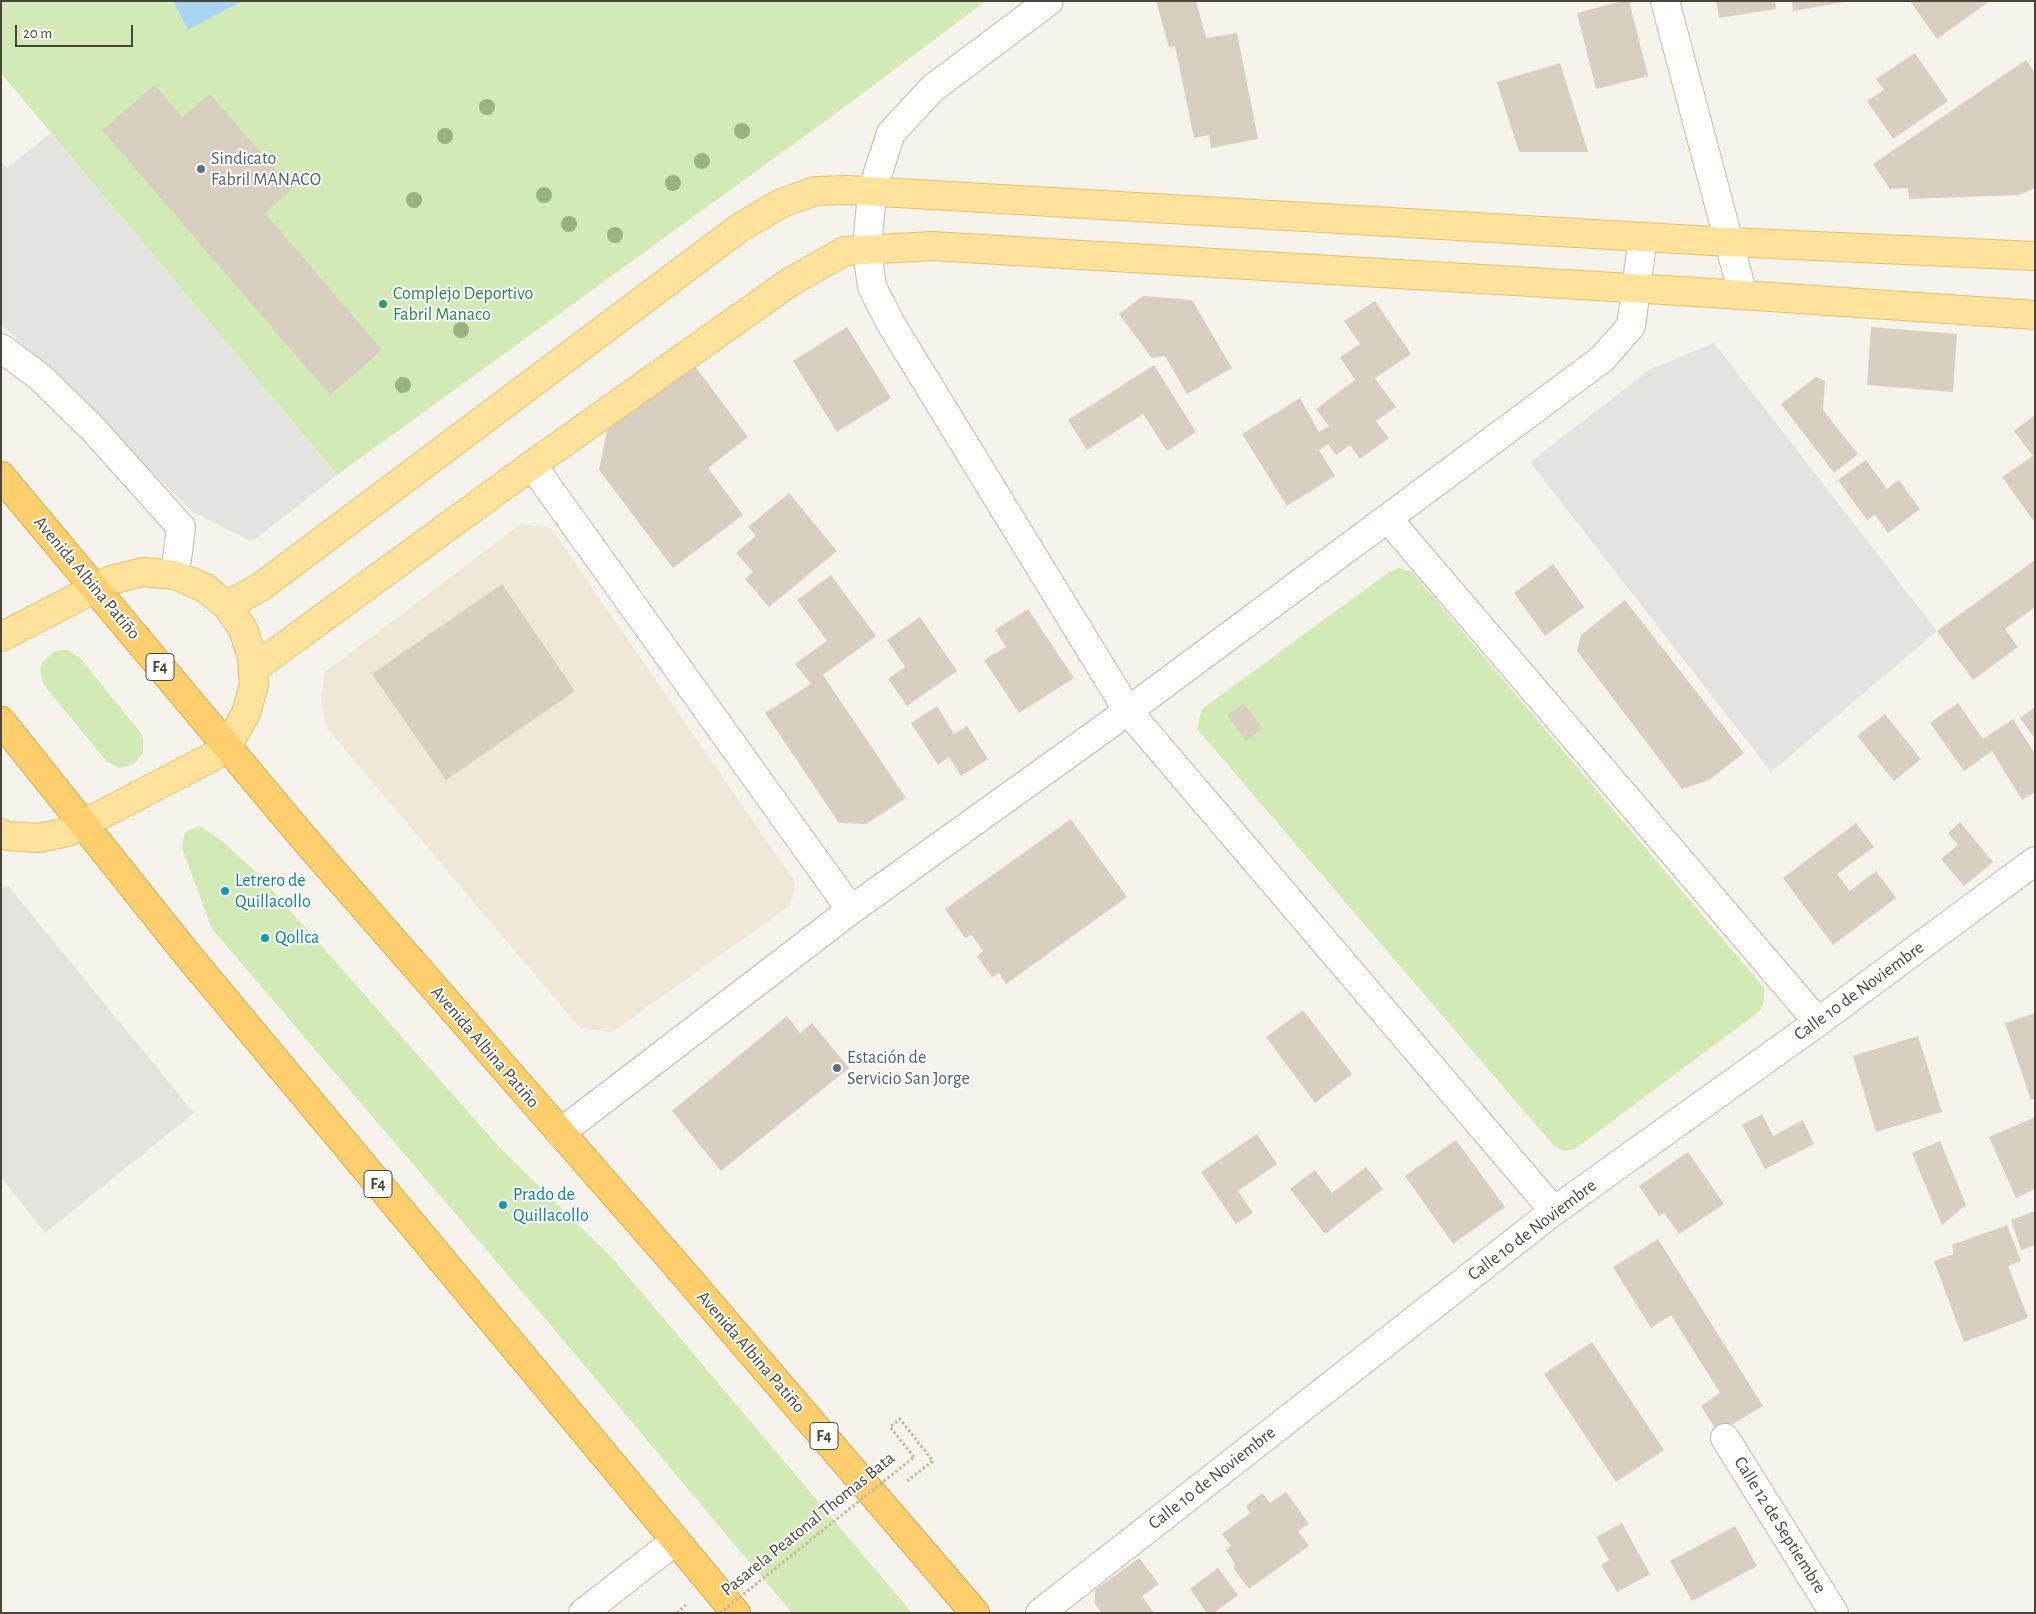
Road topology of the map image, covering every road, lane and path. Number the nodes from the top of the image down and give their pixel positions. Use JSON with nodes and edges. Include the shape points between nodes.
{"nodes":[{"id":1,"x":1049,"y":1,"type":"edge"},
{"id":2,"x":1666,"y":1,"type":"edge"},
{"id":3,"x":872,"y":191,"type":"junction"},
{"id":4,"x":1643,"y":237,"type":"junction"},
{"id":5,"x":1729,"y":242,"type":"junction"},
{"id":6,"x":867,"y":250,"type":"junction"},
{"id":7,"x":2035,"y":256,"type":"edge"},
{"id":8,"x":1636,"y":288,"type":"junction"},
{"id":9,"x":1743,"y":295,"type":"junction"},
{"id":10,"x":2035,"y":315,"type":"edge"},
{"id":11,"x":1,"y":348,"type":"edge"},
{"id":12,"x":532,"y":465,"type":"junction"},
{"id":13,"x":1,"y":476,"type":"edge"},
{"id":14,"x":1388,"y":519,"type":"junction"},
{"id":15,"x":175,"y":575,"type":"junction"},
{"id":16,"x":95,"y":588,"type":"junction"},
{"id":17,"x":227,"y":606,"type":"junction"},
{"id":18,"x":1,"y":637,"type":"edge"},
{"id":19,"x":253,"y":669,"type":"junction"},
{"id":20,"x":1128,"y":711,"type":"junction"},
{"id":21,"x":1,"y":721,"type":"edge"},
{"id":22,"x":225,"y":745,"type":"junction"},
{"id":23,"x":84,"y":824,"type":"junction"},
{"id":24,"x":1,"y":833,"type":"edge"},
{"id":25,"x":2035,"y":861,"type":"edge"},
{"id":26,"x":851,"y":910,"type":"junction"},
{"id":27,"x":1818,"y":1022,"type":"junction"},
{"id":28,"x":560,"y":1132,"type":"junction"},
{"id":29,"x":1554,"y":1211,"type":"junction"},
{"id":30,"x":1725,"y":1438,"type":"dead end"},
{"id":31,"x":933,"y":1461,"type":"dead end"},
{"id":32,"x":675,"y":1541,"type":"junction"},
{"id":33,"x":583,"y":1613,"type":"edge"},
{"id":34,"x":720,"y":1613,"type":"edge"},
{"id":35,"x":736,"y":1613,"type":"edge"},
{"id":36,"x":975,"y":1613,"type":"edge"},
{"id":37,"x":1040,"y":1613,"type":"edge"},
{"id":38,"x":1834,"y":1613,"type":"edge"}],
"edges":[{"from":1,"to":3,"type":"street","via":[[933,88],[891,133]]},
{"from":2,"to":5,"type":"street"},
{"from":3,"to":4,"type":"main road"},
{"from":3,"to":6,"type":"street"},
{"from":3,"to":17,"type":"main road","via":[[815,191],[782,202],[742,226],[262,586]]},
{"from":4,"to":5,"type":"main road"},
{"from":4,"to":8,"type":"street"},
{"from":5,"to":7,"type":"main road"},
{"from":5,"to":9,"type":"street"},
{"from":6,"to":8,"type":"main road","via":[[932,246]]},
{"from":6,"to":12,"type":"main road","via":[[846,251],[790,282]]},
{"from":6,"to":20,"type":"street","via":[[872,287],[891,324]]},
{"from":8,"to":9,"type":"main road"},
{"from":8,"to":14,"type":"street","via":[[1631,326],[1602,359]]},
{"from":9,"to":10,"type":"main road"},
{"from":11,"to":15,"type":"street","via":[[40,377],[93,429],[181,527]]},
{"from":12,"to":19,"type":"main road"},
{"from":12,"to":26,"type":"street"},
{"from":13,"to":16,"type":"highway","name":"Avenida Albina Patiño","number":"F4"},
{"from":14,"to":20,"type":"street"},
{"from":14,"to":27,"type":"street"},
{"from":15,"to":16,"type":"main road","via":[[143,572],[111,580]]},
{"from":15,"to":17,"type":"main road","via":[[205,588]]},
{"from":16,"to":18,"type":"main road"},
{"from":16,"to":22,"type":"highway","name":"Avenida Albina Patiño","number":"F4"},
{"from":17,"to":19,"type":"main road","via":[[243,630]]},
{"from":19,"to":22,"type":"main road","via":[[254,685],[246,713]]},
{"from":20,"to":26,"type":"street"},
{"from":20,"to":29,"type":"street"},
{"from":21,"to":23,"type":"highway","number":"F4"},
{"from":22,"to":23,"type":"main road","via":[[212,757]]},
{"from":22,"to":28,"type":"highway","name":"Avenida Albina Patiño","number":"F4"},
{"from":23,"to":24,"type":"main road","via":[[68,832],[38,838]]},
{"from":23,"to":32,"type":"highway","number":"F4","via":[[192,960]]},
{"from":25,"to":27,"type":"street","name":"Calle 10 de Noviembre"},
{"from":26,"to":28,"type":"street"},
{"from":27,"to":29,"type":"street","name":"Calle 10 de Noviembre"},
{"from":28,"to":36,"type":"highway","name":"Avenida Albina Patiño","number":"F4"},
{"from":29,"to":37,"type":"street","name":"Calle 10 de Noviembre"},
{"from":30,"to":38,"type":"street","name":"Calle 12 de Septiembre"},
{"from":31,"to":34,"type":"path","name":"Pasarela Peatonal Thomas Bata","bridge":true,"via":[[900,1419],[890,1427],[914,1457]]},
{"from":32,"to":33,"type":"street"},
{"from":32,"to":35,"type":"highway","number":"F4"}]}
